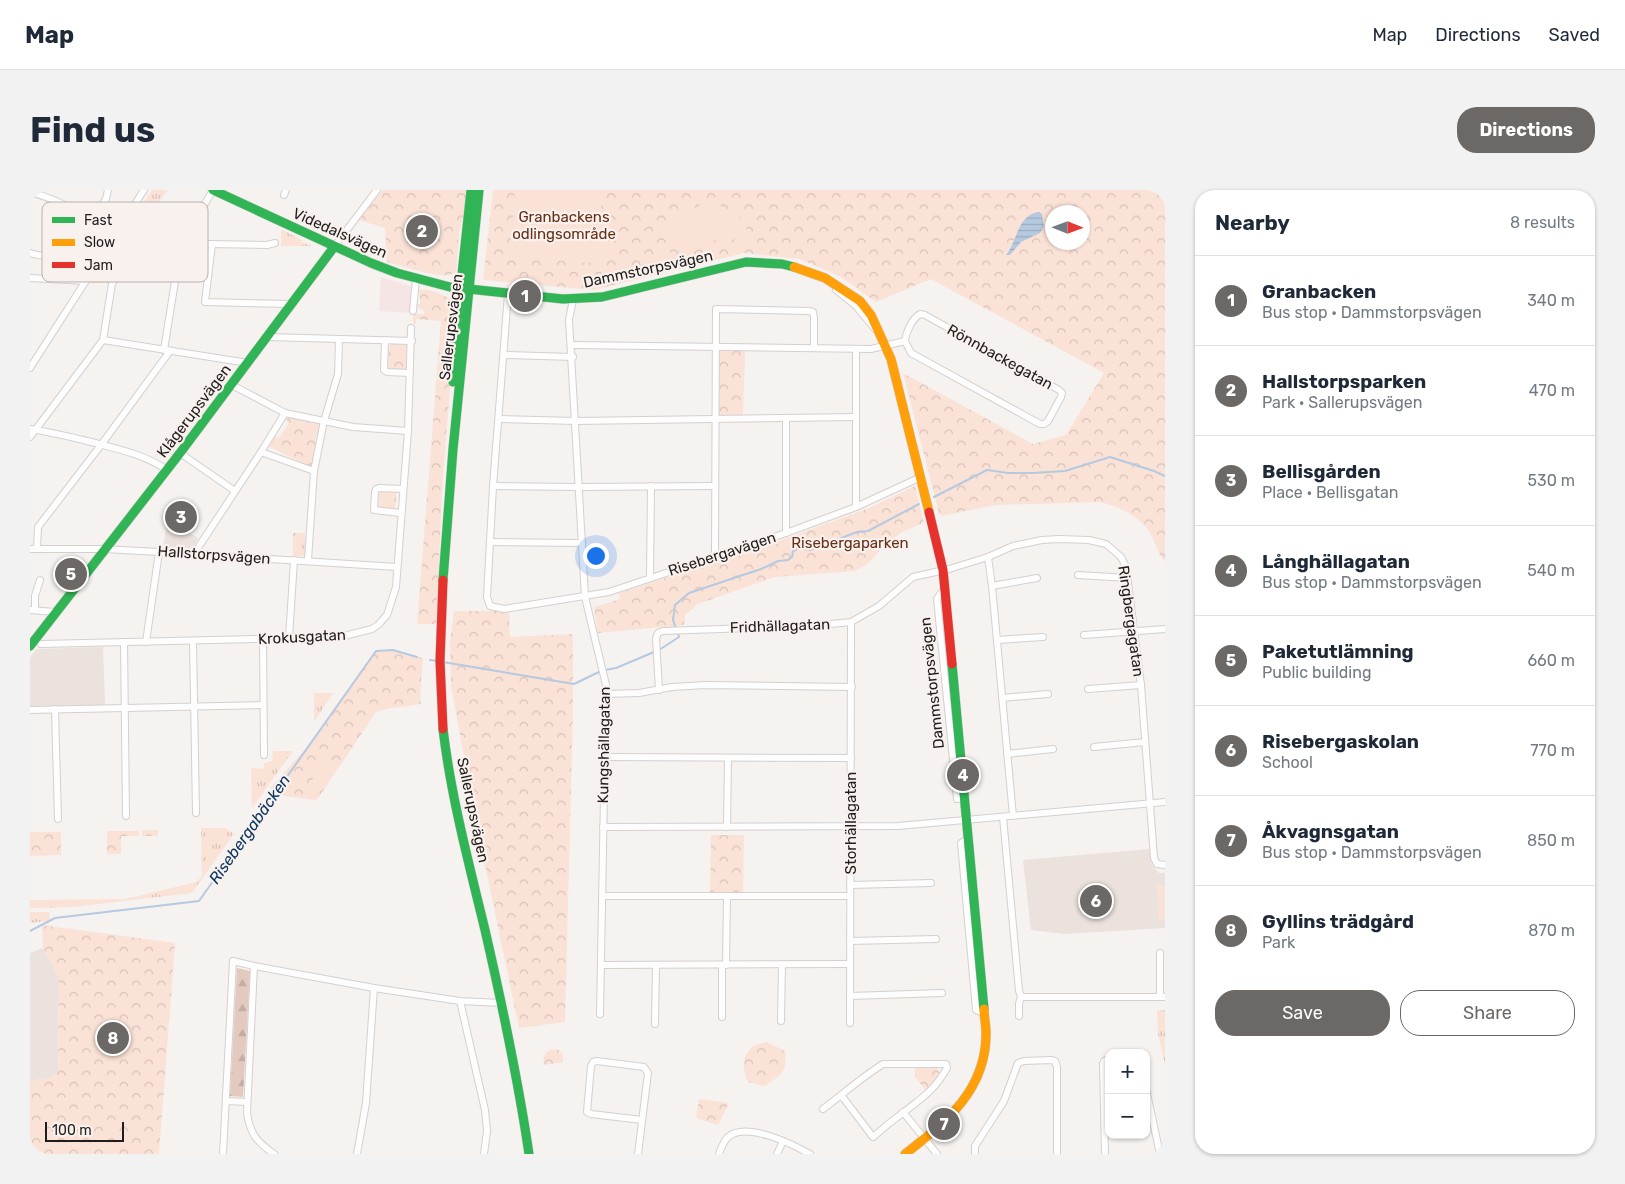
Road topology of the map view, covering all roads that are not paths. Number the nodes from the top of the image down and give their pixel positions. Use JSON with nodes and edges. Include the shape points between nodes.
{"nodes":[{"id":1,"x":108,"y":190,"type":"edge"},
{"id":2,"x":144,"y":190,"type":"edge"},
{"id":3,"x":213,"y":190,"type":"edge"},
{"id":4,"x":377,"y":190,"type":"edge"},
{"id":5,"x":472,"y":190,"type":"edge"},
{"id":6,"x":479,"y":190,"type":"edge"},
{"id":7,"x":30,"y":192,"type":"edge"},
{"id":8,"x":60,"y":202,"type":"edge"},
{"id":9,"x":104,"y":202,"type":"edge"},
{"id":10,"x":137,"y":202,"type":"edge"},
{"id":11,"x":206,"y":202,"type":"edge"},
{"id":12,"x":275,"y":243,"type":"dead end"},
{"id":13,"x":208,"y":244,"type":"edge"},
{"id":14,"x":212,"y":244,"type":"junction"},
{"id":15,"x":334,"y":247,"type":"junction"},
{"id":16,"x":208,"y":277,"type":"edge"},
{"id":17,"x":416,"y":278,"type":"junction"},
{"id":18,"x":85,"y":282,"type":"edge"},
{"id":19,"x":113,"y":282,"type":"edge"},
{"id":20,"x":176,"y":282,"type":"edge"},
{"id":21,"x":207,"y":282,"type":"edge"},
{"id":22,"x":465,"y":289,"type":"junction"},
{"id":23,"x":508,"y":294,"type":"junction"},
{"id":24,"x":573,"y":299,"type":"junction"},
{"id":25,"x":291,"y":304,"type":"junction"},
{"id":26,"x":413,"y":311,"type":"dead end"},
{"id":27,"x":411,"y":328,"type":"dead end"},
{"id":28,"x":268,"y":336,"type":"junction"},
{"id":29,"x":103,"y":340,"type":"junction"},
{"id":30,"x":339,"y":340,"type":"junction"},
{"id":31,"x":385,"y":340,"type":"junction"},
{"id":32,"x":412,"y":341,"type":"junction"},
{"id":33,"x":883,"y":341,"type":"junction"},
{"id":34,"x":905,"y":341,"type":"junction"},
{"id":35,"x":572,"y":345,"type":"junction"},
{"id":36,"x":716,"y":347,"type":"junction"},
{"id":37,"x":814,"y":348,"type":"junction"},
{"id":38,"x":856,"y":349,"type":"junction"},
{"id":39,"x":167,"y":350,"type":"junction"},
{"id":40,"x":504,"y":355,"type":"junction"},
{"id":41,"x":572,"y":357,"type":"junction"},
{"id":42,"x":248,"y":363,"type":"junction"},
{"id":43,"x":30,"y":368,"type":"edge"},
{"id":44,"x":410,"y":373,"type":"junction"},
{"id":45,"x":232,"y":385,"type":"junction"},
{"id":46,"x":285,"y":413,"type":"junction"},
{"id":47,"x":856,"y":417,"type":"junction"},
{"id":48,"x":786,"y":418,"type":"junction"},
{"id":49,"x":499,"y":419,"type":"junction"},
{"id":50,"x":715,"y":419,"type":"junction"},
{"id":51,"x":576,"y":420,"type":"junction"},
{"id":52,"x":324,"y":421,"type":"junction"},
{"id":53,"x":33,"y":429,"type":"edge"},
{"id":54,"x":408,"y":431,"type":"junction"},
{"id":55,"x":30,"y":437,"type":"edge"},
{"id":56,"x":101,"y":445,"type":"junction"},
{"id":57,"x":261,"y":452,"type":"junction"},
{"id":58,"x":180,"y":453,"type":"junction"},
{"id":59,"x":167,"y":470,"type":"junction"},
{"id":60,"x":314,"y":471,"type":"junction"},
{"id":61,"x":921,"y":477,"type":"junction"},
{"id":62,"x":493,"y":486,"type":"junction"},
{"id":63,"x":651,"y":486,"type":"junction"},
{"id":64,"x":715,"y":486,"type":"junction"},
{"id":65,"x":579,"y":487,"type":"junction"},
{"id":66,"x":403,"y":489,"type":"junction"},
{"id":67,"x":235,"y":492,"type":"junction"},
{"id":68,"x":856,"y":507,"type":"junction"},
{"id":69,"x":401,"y":513,"type":"junction"},
{"id":70,"x":786,"y":533,"type":"junction"},
{"id":71,"x":490,"y":542,"type":"junction"},
{"id":72,"x":582,"y":543,"type":"junction"},
{"id":73,"x":34,"y":548,"type":"edge"},
{"id":74,"x":104,"y":549,"type":"junction"},
{"id":75,"x":159,"y":552,"type":"junction"},
{"id":76,"x":194,"y":554,"type":"junction"},
{"id":77,"x":715,"y":556,"type":"junction"},
{"id":78,"x":988,"y":557,"type":"junction"},
{"id":79,"x":294,"y":560,"type":"junction"},
{"id":80,"x":308,"y":560,"type":"junction"},
{"id":81,"x":397,"y":566,"type":"junction"},
{"id":82,"x":943,"y":570,"type":"junction"},
{"id":83,"x":1078,"y":575,"type":"dead end"},
{"id":84,"x":650,"y":578,"type":"junction"},
{"id":85,"x":1037,"y":578,"type":"dead end"},
{"id":86,"x":1128,"y":578,"type":"junction"},
{"id":87,"x":40,"y":580,"type":"dead end"},
{"id":88,"x":992,"y":586,"type":"junction"},
{"id":89,"x":585,"y":596,"type":"junction"},
{"id":90,"x":32,"y":610,"type":"edge"},
{"id":91,"x":55,"y":612,"type":"junction"},
{"id":92,"x":852,"y":622,"type":"junction"},
{"id":93,"x":1165,"y":629,"type":"edge"},
{"id":94,"x":1135,"y":631,"type":"junction"},
{"id":95,"x":1084,"y":635,"type":"dead end"},
{"id":96,"x":1043,"y":637,"type":"dead end"},
{"id":97,"x":289,"y":638,"type":"junction"},
{"id":98,"x":263,"y":639,"type":"junction"},
{"id":99,"x":997,"y":640,"type":"junction"},
{"id":100,"x":193,"y":641,"type":"junction"},
{"id":101,"x":124,"y":642,"type":"junction"},
{"id":102,"x":146,"y":642,"type":"junction"},
{"id":103,"x":41,"y":644,"type":"dead end"},
{"id":104,"x":30,"y":646,"type":"edge"},
{"id":105,"x":1141,"y":685,"type":"junction"},
{"id":106,"x":852,"y":687,"type":"junction"},
{"id":107,"x":1088,"y":689,"type":"dead end"},
{"id":108,"x":659,"y":690,"type":"junction"},
{"id":109,"x":606,"y":694,"type":"junction"},
{"id":110,"x":1048,"y":694,"type":"dead end"},
{"id":111,"x":1002,"y":698,"type":"junction"},
{"id":112,"x":194,"y":705,"type":"junction"},
{"id":113,"x":264,"y":705,"type":"junction"},
{"id":114,"x":125,"y":708,"type":"junction"},
{"id":115,"x":55,"y":709,"type":"junction"},
{"id":116,"x":30,"y":710,"type":"edge"},
{"id":117,"x":1145,"y":742,"type":"junction"},
{"id":118,"x":1094,"y":747,"type":"dead end"},
{"id":119,"x":1053,"y":749,"type":"dead end"},
{"id":120,"x":1007,"y":754,"type":"junction"},
{"id":121,"x":264,"y":755,"type":"dead end"},
{"id":122,"x":605,"y":758,"type":"junction"},
{"id":123,"x":728,"y":758,"type":"junction"},
{"id":124,"x":851,"y":758,"type":"junction"},
{"id":125,"x":1165,"y":802,"type":"edge"},
{"id":126,"x":1149,"y":803,"type":"junction"},
{"id":127,"x":196,"y":813,"type":"dead end"},
{"id":128,"x":126,"y":816,"type":"dead end"},
{"id":129,"x":1013,"y":816,"type":"junction"},
{"id":130,"x":1002,"y":817,"type":"junction"},
{"id":131,"x":58,"y":819,"type":"dead end"},
{"id":132,"x":967,"y":820,"type":"junction"},
{"id":133,"x":851,"y":826,"type":"junction"},
{"id":134,"x":604,"y":827,"type":"junction"},
{"id":135,"x":727,"y":827,"type":"junction"},
{"id":136,"x":1165,"y":865,"type":"edge"},
{"id":137,"x":931,"y":883,"type":"dead end"},
{"id":138,"x":850,"y":885,"type":"junction"},
{"id":139,"x":602,"y":896,"type":"junction"},
{"id":140,"x":727,"y":896,"type":"junction"},
{"id":141,"x":850,"y":896,"type":"junction"},
{"id":142,"x":936,"y":939,"type":"dead end"},
{"id":143,"x":850,"y":941,"type":"junction"},
{"id":144,"x":1160,"y":953,"type":"dead end"},
{"id":145,"x":850,"y":964,"type":"junction"},
{"id":146,"x":601,"y":965,"type":"junction"},
{"id":147,"x":656,"y":965,"type":"junction"},
{"id":148,"x":724,"y":965,"type":"junction"},
{"id":149,"x":782,"y":965,"type":"junction"},
{"id":150,"x":254,"y":966,"type":"junction"},
{"id":151,"x":374,"y":988,"type":"junction"},
{"id":152,"x":942,"y":993,"type":"dead end"},
{"id":153,"x":850,"y":996,"type":"junction"},
{"id":154,"x":1021,"y":996,"type":"junction"},
{"id":155,"x":1163,"y":996,"type":"edge"},
{"id":156,"x":460,"y":1002,"type":"junction"},
{"id":157,"x":501,"y":1003,"type":"junction"},
{"id":158,"x":600,"y":1014,"type":"dead end"},
{"id":159,"x":1019,"y":1016,"type":"dead end"},
{"id":160,"x":722,"y":1017,"type":"dead end"},
{"id":161,"x":781,"y":1022,"type":"dead end"},
{"id":162,"x":850,"y":1023,"type":"dead end"},
{"id":163,"x":655,"y":1024,"type":"dead end"},
{"id":164,"x":1105,"y":1061,"type":"edge"},
{"id":165,"x":1147,"y":1094,"type":"edge"},
{"id":166,"x":842,"y":1095,"type":"junction"},
{"id":167,"x":226,"y":1101,"type":"junction"},
{"id":168,"x":247,"y":1102,"type":"junction"},
{"id":169,"x":824,"y":1110,"type":"dead end"},
{"id":170,"x":904,"y":1112,"type":"junction"},
{"id":171,"x":642,"y":1120,"type":"junction"},
{"id":172,"x":925,"y":1139,"type":"junction"},
{"id":173,"x":783,"y":1141,"type":"junction"},
{"id":174,"x":223,"y":1154,"type":"edge"},
{"id":175,"x":274,"y":1154,"type":"edge"},
{"id":176,"x":357,"y":1154,"type":"edge"},
{"id":177,"x":484,"y":1154,"type":"edge"},
{"id":178,"x":529,"y":1154,"type":"edge"},
{"id":179,"x":638,"y":1154,"type":"edge"},
{"id":180,"x":719,"y":1154,"type":"edge"},
{"id":181,"x":777,"y":1154,"type":"edge"},
{"id":182,"x":810,"y":1154,"type":"edge"},
{"id":183,"x":905,"y":1154,"type":"edge"},
{"id":184,"x":937,"y":1154,"type":"edge"},
{"id":185,"x":975,"y":1154,"type":"edge"},
{"id":186,"x":1057,"y":1154,"type":"edge"},
{"id":187,"x":1105,"y":1154,"type":"edge"},
{"id":188,"x":1160,"y":1154,"type":"edge"}],
"edges":[{"from":1,"to":9,"type":"street"},
{"from":2,"to":10,"type":"street"},
{"from":3,"to":11,"type":"street"},
{"from":3,"to":15,"type":"street","name":"Videdalsvägen"},
{"from":4,"to":15,"type":"street","name":"Klågerupsvägen"},
{"from":5,"to":22,"type":"street","name":"Sallerupsvägen","via":[[467,217]]},
{"from":6,"to":22,"type":"street","name":"Sallerupsvägen","via":[[471,277]]},
{"from":7,"to":8,"type":"street"},
{"from":12,"to":14,"type":"street"},
{"from":13,"to":14,"type":"street"},
{"from":14,"to":16,"type":"street"},
{"from":15,"to":17,"type":"street","name":"Videdalsvägen"},
{"from":15,"to":25,"type":"street","name":"Klågerupsvägen"},
{"from":17,"to":22,"type":"street","name":"Videdalsvägen"},
{"from":17,"to":26,"type":"street"},
{"from":18,"to":43,"type":"street"},
{"from":19,"to":29,"type":"street"},
{"from":20,"to":39,"type":"street"},
{"from":21,"to":25,"type":"street","via":[[205,302]]},
{"from":22,"to":23,"type":"street","name":"Dammstorpsvägen"},
{"from":22,"to":157,"type":"street","name":"Sallerupsvägen","via":[[454,347],[451,467],[440,644],[441,704],[454,795]]},
{"from":23,"to":24,"type":"street","name":"Dammstorpsvägen"},
{"from":23,"to":40,"type":"street"},
{"from":24,"to":33,"type":"street","name":"Dammstorpsvägen","via":[[602,297],[746,262],[782,264],[825,278],[860,301],[871,315]]},
{"from":24,"to":35,"type":"street","name":"Kungshällagatan","via":[[569,320]]},
{"from":25,"to":28,"type":"street","name":"Klågerupsvägen"},
{"from":27,"to":32,"type":"street","name":"Krokusgatan"},
{"from":28,"to":30,"type":"street"},
{"from":28,"to":42,"type":"street","name":"Klågerupsvägen"},
{"from":29,"to":39,"type":"street"},
{"from":29,"to":53,"type":"street"},
{"from":30,"to":31,"type":"street"},
{"from":30,"to":52,"type":"street","via":[[338,374]]},
{"from":31,"to":32,"type":"street"},
{"from":31,"to":44,"type":"street","via":[[384,370]]},
{"from":32,"to":44,"type":"street","name":"Krokusgatan"},
{"from":33,"to":34,"type":"street"},
{"from":33,"to":38,"type":"street","via":[[871,349]]},
{"from":33,"to":61,"type":"street","name":"Dammstorpsvägen","via":[[891,360]]},
{"from":34,"to":34,"type":"street","name":"Rönnbackegatan","via":[[911,353],[1040,424],[1048,421],[1061,397],[1059,390],[925,315],[916,317]]},
{"from":35,"to":36,"type":"street"},
{"from":35,"to":41,"type":"street","name":"Kungshällagatan"},
{"from":36,"to":37,"type":"street"},
{"from":36,"to":37,"type":"street","via":[[716,309],[809,310],[814,317]]},
{"from":36,"to":50,"type":"street"},
{"from":37,"to":38,"type":"street"},
{"from":38,"to":47,"type":"street"},
{"from":39,"to":42,"type":"street"},
{"from":39,"to":56,"type":"street"},
{"from":40,"to":41,"type":"street"},
{"from":40,"to":49,"type":"street"},
{"from":41,"to":51,"type":"street","name":"Kungshällagatan"},
{"from":42,"to":45,"type":"street","name":"Klågerupsvägen"},
{"from":44,"to":54,"type":"street","name":"Krokusgatan"},
{"from":45,"to":46,"type":"street"},
{"from":45,"to":58,"type":"street","name":"Klågerupsvägen"},
{"from":46,"to":52,"type":"street"},
{"from":46,"to":57,"type":"street"},
{"from":47,"to":48,"type":"street"},
{"from":47,"to":68,"type":"street"},
{"from":48,"to":50,"type":"street"},
{"from":48,"to":70,"type":"street"},
{"from":49,"to":51,"type":"street"},
{"from":49,"to":62,"type":"street"},
{"from":50,"to":51,"type":"street"},
{"from":50,"to":64,"type":"street"},
{"from":51,"to":65,"type":"street","name":"Kungshällagatan"},
{"from":52,"to":54,"type":"street","via":[[353,427]]},
{"from":52,"to":60,"type":"street"},
{"from":53,"to":55,"type":"street"},
{"from":53,"to":56,"type":"street"},
{"from":54,"to":66,"type":"street","name":"Krokusgatan"},
{"from":56,"to":59,"type":"street","via":[[154,461]]},
{"from":56,"to":73,"type":"street","via":[[38,527]]},
{"from":57,"to":60,"type":"street"},
{"from":57,"to":67,"type":"street"},
{"from":58,"to":59,"type":"street","name":"Klågerupsvägen"},
{"from":58,"to":67,"type":"street"},
{"from":59,"to":74,"type":"street","name":"Klågerupsvägen"},
{"from":60,"to":80,"type":"street"},
{"from":61,"to":68,"type":"street","name":"Risebergavägen"},
{"from":61,"to":82,"type":"street","name":"Dammstorpsvägen"},
{"from":62,"to":65,"type":"street"},
{"from":62,"to":71,"type":"street"},
{"from":63,"to":64,"type":"street"},
{"from":63,"to":65,"type":"street"},
{"from":63,"to":84,"type":"street"},
{"from":64,"to":77,"type":"street"},
{"from":65,"to":72,"type":"street","name":"Kungshällagatan"},
{"from":66,"to":69,"type":"street","name":"Krokusgatan"},
{"from":66,"to":69,"type":"street","via":[[379,488],[375,492],[374,510]]},
{"from":67,"to":76,"type":"street"},
{"from":68,"to":70,"type":"street","name":"Risebergavägen"},
{"from":69,"to":81,"type":"street","name":"Krokusgatan"},
{"from":70,"to":77,"type":"street","name":"Risebergavägen"},
{"from":71,"to":72,"type":"street"},
{"from":71,"to":89,"type":"street","name":"Risebergavägen","via":[[487,597],[490,606],[504,609]]},
{"from":72,"to":89,"type":"street","name":"Kungshällagatan"},
{"from":73,"to":74,"type":"street","name":"Hallstorpsvägen"},
{"from":74,"to":75,"type":"street","name":"Hallstorpsvägen"},
{"from":74,"to":91,"type":"street","name":"Klågerupsvägen"},
{"from":75,"to":76,"type":"street","name":"Hallstorpsvägen"},
{"from":75,"to":102,"type":"street"},
{"from":76,"to":79,"type":"street","name":"Hallstorpsvägen"},
{"from":77,"to":84,"type":"street","name":"Risebergavägen"},
{"from":78,"to":82,"type":"street","name":"Ringbergagatan"},
{"from":78,"to":86,"type":"street","name":"Ringbergagatan","via":[[1012,546],[1042,540],[1089,540],[1114,549],[1124,562]]},
{"from":78,"to":88,"type":"street"},
{"from":79,"to":80,"type":"street","name":"Hallstorpsvägen"},
{"from":79,"to":97,"type":"street"},
{"from":80,"to":81,"type":"street","name":"Hallstorpsvägen"},
{"from":81,"to":97,"type":"street","name":"Krokusgatan","via":[[393,601],[378,625],[340,637]]},
{"from":82,"to":92,"type":"street","name":"Fridhällagatan","via":[[913,577],[879,606]]},
{"from":82,"to":132,"type":"street","name":"Dammstorpsvägen"},
{"from":83,"to":86,"type":"street"},
{"from":84,"to":89,"type":"street","name":"Risebergavägen","via":[[609,592]]},
{"from":85,"to":88,"type":"street"},
{"from":86,"to":94,"type":"street","name":"Ringbergagatan"},
{"from":87,"to":90,"type":"street"},
{"from":88,"to":99,"type":"street"},
{"from":89,"to":109,"type":"street","name":"Kungshällagatan"},
{"from":90,"to":91,"type":"street"},
{"from":91,"to":104,"type":"street","name":"Klågerupsvägen"},
{"from":92,"to":106,"type":"street","name":"Storhällagatan"},
{"from":92,"to":108,"type":"street","name":"Fridhällagatan","via":[[673,629],[658,633]]},
{"from":93,"to":94,"type":"street"},
{"from":94,"to":95,"type":"street"},
{"from":94,"to":105,"type":"street","name":"Ringbergagatan"},
{"from":96,"to":99,"type":"street"},
{"from":97,"to":98,"type":"street","name":"Krokusgatan"},
{"from":98,"to":100,"type":"street","name":"Krokusgatan"},
{"from":98,"to":113,"type":"street"},
{"from":99,"to":111,"type":"street"},
{"from":100,"to":102,"type":"street","name":"Krokusgatan"},
{"from":100,"to":112,"type":"street"},
{"from":101,"to":102,"type":"street","name":"Krokusgatan"},
{"from":101,"to":103,"type":"street","name":"Krokusgatan"},
{"from":101,"to":114,"type":"street"},
{"from":105,"to":107,"type":"street"},
{"from":105,"to":117,"type":"street","name":"Ringbergagatan"},
{"from":106,"to":108,"type":"street","via":[[705,685]]},
{"from":106,"to":124,"type":"street","name":"Storhällagatan"},
{"from":108,"to":109,"type":"street"},
{"from":109,"to":122,"type":"street","name":"Kungshällagatan"},
{"from":110,"to":111,"type":"street"},
{"from":111,"to":120,"type":"street"},
{"from":112,"to":113,"type":"street"},
{"from":112,"to":114,"type":"street"},
{"from":112,"to":127,"type":"street"},
{"from":113,"to":121,"type":"street"},
{"from":114,"to":115,"type":"street"},
{"from":114,"to":128,"type":"street"},
{"from":115,"to":116,"type":"street"},
{"from":115,"to":131,"type":"street"},
{"from":117,"to":118,"type":"street"},
{"from":117,"to":126,"type":"street","name":"Ringbergagatan"},
{"from":119,"to":120,"type":"street"},
{"from":120,"to":129,"type":"street"},
{"from":122,"to":123,"type":"street"},
{"from":122,"to":134,"type":"street","name":"Kungshällagatan"},
{"from":123,"to":124,"type":"street"},
{"from":123,"to":135,"type":"street"},
{"from":124,"to":133,"type":"street","name":"Storhällagatan"},
{"from":125,"to":126,"type":"street"},
{"from":126,"to":129,"type":"street"},
{"from":126,"to":136,"type":"street","name":"Ringbergagatan","via":[[1154,858],[1157,864]]},
{"from":129,"to":130,"type":"street"},
{"from":130,"to":132,"type":"street"},
{"from":130,"to":154,"type":"street"},
{"from":132,"to":133,"type":"street"},
{"from":132,"to":172,"type":"street","name":"Dammstorpsvägen","via":[[985,1014],[985,1048],[974,1088],[958,1111]]},
{"from":133,"to":135,"type":"street"},
{"from":133,"to":138,"type":"street","name":"Storhällagatan"},
{"from":134,"to":135,"type":"street"},
{"from":134,"to":139,"type":"street","name":"Kungshällagatan"},
{"from":137,"to":138,"type":"street"},
{"from":138,"to":141,"type":"street","name":"Storhällagatan"},
{"from":139,"to":140,"type":"street"},
{"from":139,"to":146,"type":"street","name":"Kungshällagatan"},
{"from":140,"to":141,"type":"street"},
{"from":140,"to":148,"type":"street"},
{"from":141,"to":143,"type":"street","name":"Storhällagatan"},
{"from":142,"to":143,"type":"street"},
{"from":143,"to":145,"type":"street","name":"Storhällagatan"},
{"from":144,"to":155,"type":"street"},
{"from":145,"to":149,"type":"street"},
{"from":145,"to":153,"type":"street","name":"Storhällagatan"},
{"from":146,"to":147,"type":"street"},
{"from":146,"to":158,"type":"street","name":"Kungshällagatan"},
{"from":147,"to":148,"type":"street"},
{"from":147,"to":163,"type":"street"},
{"from":148,"to":149,"type":"street"},
{"from":148,"to":160,"type":"street"},
{"from":149,"to":161,"type":"street"},
{"from":150,"to":151,"type":"street"},
{"from":150,"to":167,"type":"street","via":[[234,962]]},
{"from":150,"to":168,"type":"street"},
{"from":151,"to":156,"type":"street"},
{"from":151,"to":176,"type":"street","via":[[366,1103]]},
{"from":152,"to":153,"type":"street"},
{"from":153,"to":162,"type":"street","name":"Storhällagatan"},
{"from":154,"to":155,"type":"street"},
{"from":154,"to":159,"type":"street"},
{"from":156,"to":157,"type":"street"},
{"from":156,"to":177,"type":"street","via":[[485,1110]]},
{"from":157,"to":178,"type":"street","name":"Sallerupsvägen"},
{"from":164,"to":187,"type":"street"},
{"from":165,"to":188,"type":"street"},
{"from":166,"to":169,"type":"street"},
{"from":166,"to":170,"type":"street","via":[[873,1136]]},
{"from":166,"to":170,"type":"street","via":[[884,1064],[946,1064],[947,1068],[935,1087]]},
{"from":167,"to":168,"type":"street"},
{"from":167,"to":174,"type":"street"},
{"from":168,"to":175,"type":"street","via":[[251,1132]]},
{"from":170,"to":172,"type":"street"},
{"from":171,"to":171,"type":"street","via":[[587,1112],[593,1062],[644,1067],[647,1070]]},
{"from":171,"to":179,"type":"street"},
{"from":172,"to":183,"type":"street","name":"Dammstorpsvägen"},
{"from":172,"to":184,"type":"street"},
{"from":173,"to":180,"type":"street","via":[[738,1131],[727,1137]]},
{"from":173,"to":181,"type":"street"},
{"from":173,"to":182,"type":"street"},
{"from":185,"to":186,"type":"street","via":[[975,1146],[1004,1101],[1018,1063],[1051,1060],[1057,1066]]}]}
